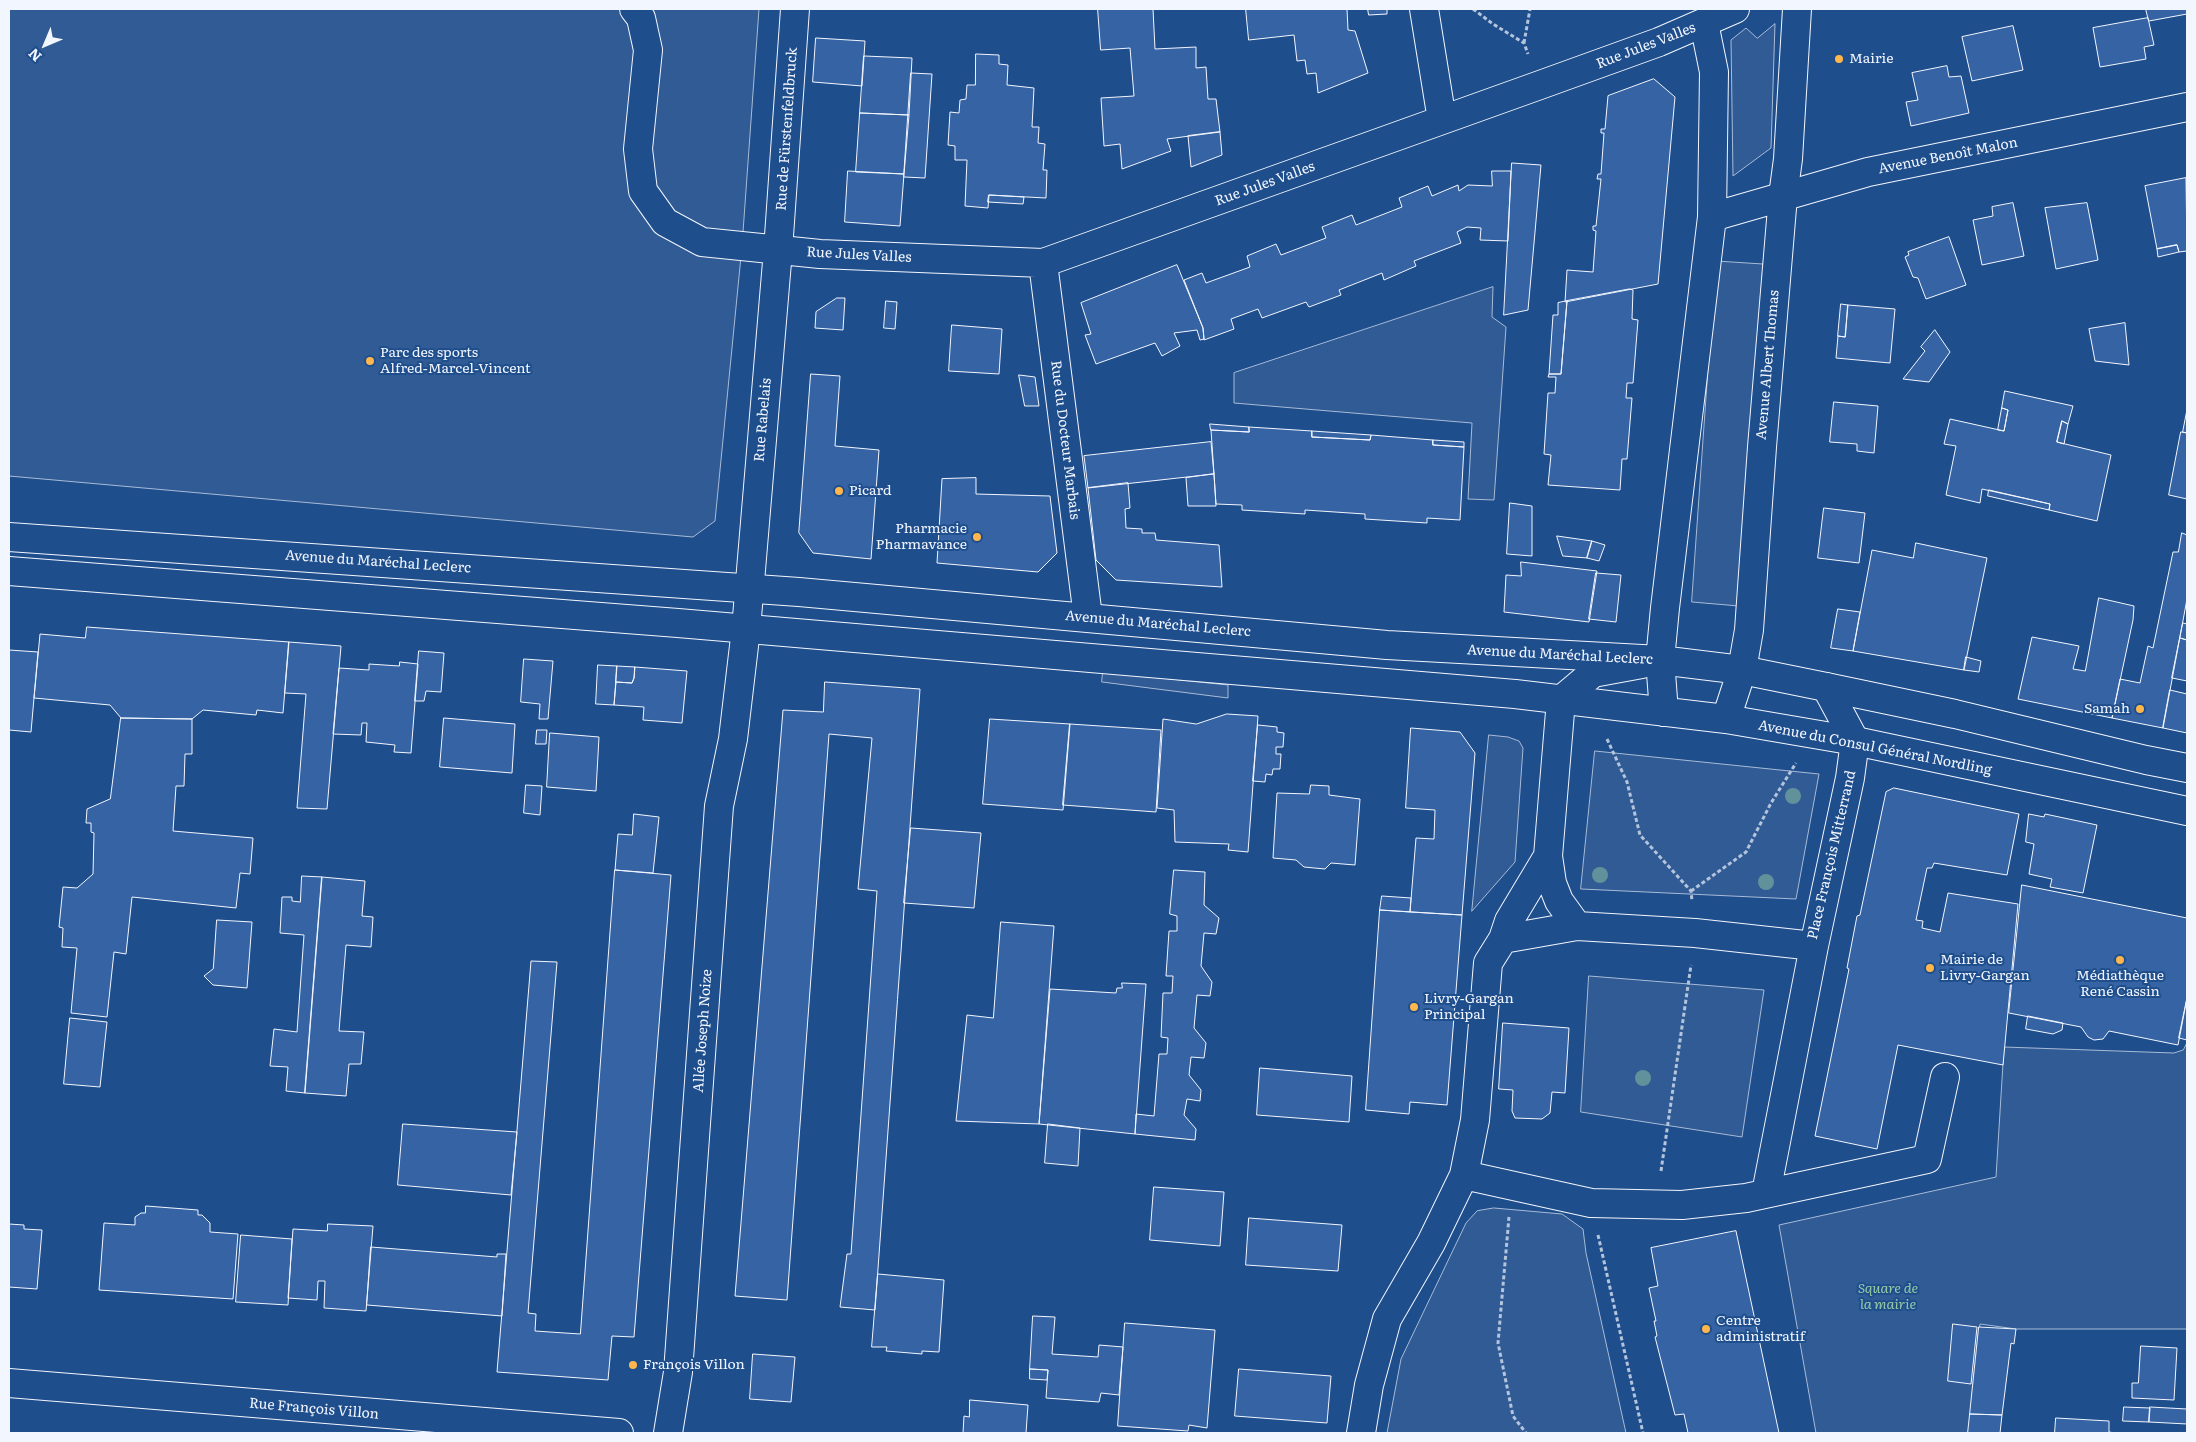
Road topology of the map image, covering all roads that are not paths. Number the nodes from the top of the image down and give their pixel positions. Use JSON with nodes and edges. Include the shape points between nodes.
{"nodes":[{"id":1,"x":634,"y":9,"type":"edge"},
{"id":2,"x":795,"y":9,"type":"edge"},
{"id":3,"x":1424,"y":9,"type":"edge"},
{"id":4,"x":1735,"y":9,"type":"edge"},
{"id":5,"x":1797,"y":9,"type":"edge"},
{"id":6,"x":1704,"y":23,"type":"junction"},
{"id":7,"x":2187,"y":107,"type":"edge"},
{"id":8,"x":1442,"y":120,"type":"junction"},
{"id":9,"x":1783,"y":196,"type":"junction"},
{"id":10,"x":1712,"y":218,"type":"junction"},
{"id":11,"x":778,"y":250,"type":"junction"},
{"id":12,"x":1043,"y":263,"type":"junction"},
{"id":13,"x":9,"y":537,"type":"edge"},
{"id":14,"x":9,"y":571,"type":"edge"},
{"id":15,"x":748,"y":590,"type":"junction"},
{"id":16,"x":1088,"y":617,"type":"junction"},
{"id":17,"x":746,"y":629,"type":"junction"},
{"id":18,"x":1660,"y":660,"type":"junction"},
{"id":19,"x":1742,"y":670,"type":"junction"},
{"id":20,"x":1826,"y":687,"type":"junction"},
{"id":21,"x":1561,"y":700,"type":"junction"},
{"id":22,"x":1664,"y":712,"type":"junction"},
{"id":23,"x":1726,"y":719,"type":"junction"},
{"id":24,"x":1855,"y":741,"type":"junction"},
{"id":25,"x":2187,"y":768,"type":"edge"},
{"id":26,"x":2187,"y":811,"type":"edge"},
{"id":27,"x":1548,"y":856,"type":"junction"},
{"id":28,"x":1577,"y":926,"type":"junction"},
{"id":29,"x":1503,"y":939,"type":"junction"},
{"id":30,"x":1814,"y":946,"type":"junction"},
{"id":31,"x":1945,"y":1077,"type":"dead end"},
{"id":32,"x":1464,"y":1175,"type":"junction"},
{"id":33,"x":1766,"y":1193,"type":"junction"},
{"id":34,"x":9,"y":1383,"type":"edge"},
{"id":35,"x":619,"y":1433,"type":"edge"},
{"id":36,"x":668,"y":1433,"type":"edge"},
{"id":37,"x":1361,"y":1433,"type":"edge"}],
"edges":[{"from":1,"to":11,"type":"street","name":"Rue Jules Valles","via":[[642,18],[648,50],[638,149],[643,192],[665,222],[702,242]]},
{"from":2,"to":11,"type":"street","name":"Rue de Fürstenfeldbruck"},
{"from":3,"to":8,"type":"street"},
{"from":4,"to":6,"type":"street","name":"Rue Jules Valles"},
{"from":5,"to":9,"type":"street","name":"Avenue Albert Thomas"},
{"from":6,"to":8,"type":"street","name":"Rue Jules Valles"},
{"from":6,"to":10,"type":"street","via":[[1714,72]]},
{"from":7,"to":9,"type":"street","name":"Avenue Benoît Malon","via":[[1868,172]]},
{"from":8,"to":12,"type":"street","name":"Rue Jules Valles"},
{"from":9,"to":10,"type":"street","name":"Avenue Benoît Malon"},
{"from":9,"to":19,"type":"street","name":"Avenue Albert Thomas","via":[[1749,630]]},
{"from":10,"to":18,"type":"street"},
{"from":11,"to":12,"type":"street","name":"Rue Jules Valles"},
{"from":11,"to":15,"type":"street","name":"Rue Rabelais"},
{"from":12,"to":16,"type":"street","name":"Rue du Docteur Marbais"},
{"from":13,"to":15,"type":"street","name":"Avenue du Maréchal Leclerc"},
{"from":14,"to":17,"type":"street"},
{"from":15,"to":16,"type":"street","name":"Avenue du Maréchal Leclerc"},
{"from":15,"to":17,"type":"street"},
{"from":16,"to":18,"type":"street","name":"Avenue du Maréchal Leclerc","via":[[1387,645]]},
{"from":17,"to":21,"type":"street"},
{"from":17,"to":36,"type":"street","name":"Allée Joseph Noize","via":[[733,739],[719,806],[678,1372]]},
{"from":18,"to":19,"type":"street"},
{"from":18,"to":21,"type":"street","name":"Avenue du Maréchal Leclerc","via":[[1594,673]]},
{"from":18,"to":22,"type":"street"},
{"from":19,"to":20,"type":"street"},
{"from":19,"to":23,"type":"street","name":"Avenue Albert Thomas"},
{"from":20,"to":24,"type":"street"},
{"from":20,"to":25,"type":"street"},
{"from":21,"to":22,"type":"street","name":"Avenue du Consul Général Nordling"},
{"from":21,"to":27,"type":"street"},
{"from":22,"to":23,"type":"street","name":"Avenue du Consul Général Nordling"},
{"from":23,"to":24,"type":"street","name":"Avenue du Consul Général Nordling"},
{"from":24,"to":26,"type":"street","name":"Avenue du Consul Général Nordling"},
{"from":24,"to":30,"type":"street","name":"Place François Mitterrand"},
{"from":27,"to":28,"type":"street","via":[[1552,883],[1559,901]]},
{"from":27,"to":29,"type":"street","via":[[1509,921]]},
{"from":28,"to":29,"type":"street","name":"Place François Mitterrand"},
{"from":28,"to":30,"type":"street","name":"Place François Mitterrand","via":[[1695,933]]},
{"from":29,"to":32,"type":"street","via":[[1488,963],[1475,1120]]},
{"from":30,"to":33,"type":"street"},
{"from":31,"to":33,"type":"street","via":[[1927,1160]]},
{"from":32,"to":33,"type":"street","via":[[1591,1203],[1682,1206]]},
{"from":32,"to":37,"type":"street","via":[[1431,1243],[1387,1319],[1368,1385]]},
{"from":34,"to":35,"type":"street","name":"Rue François Villon"}]}
